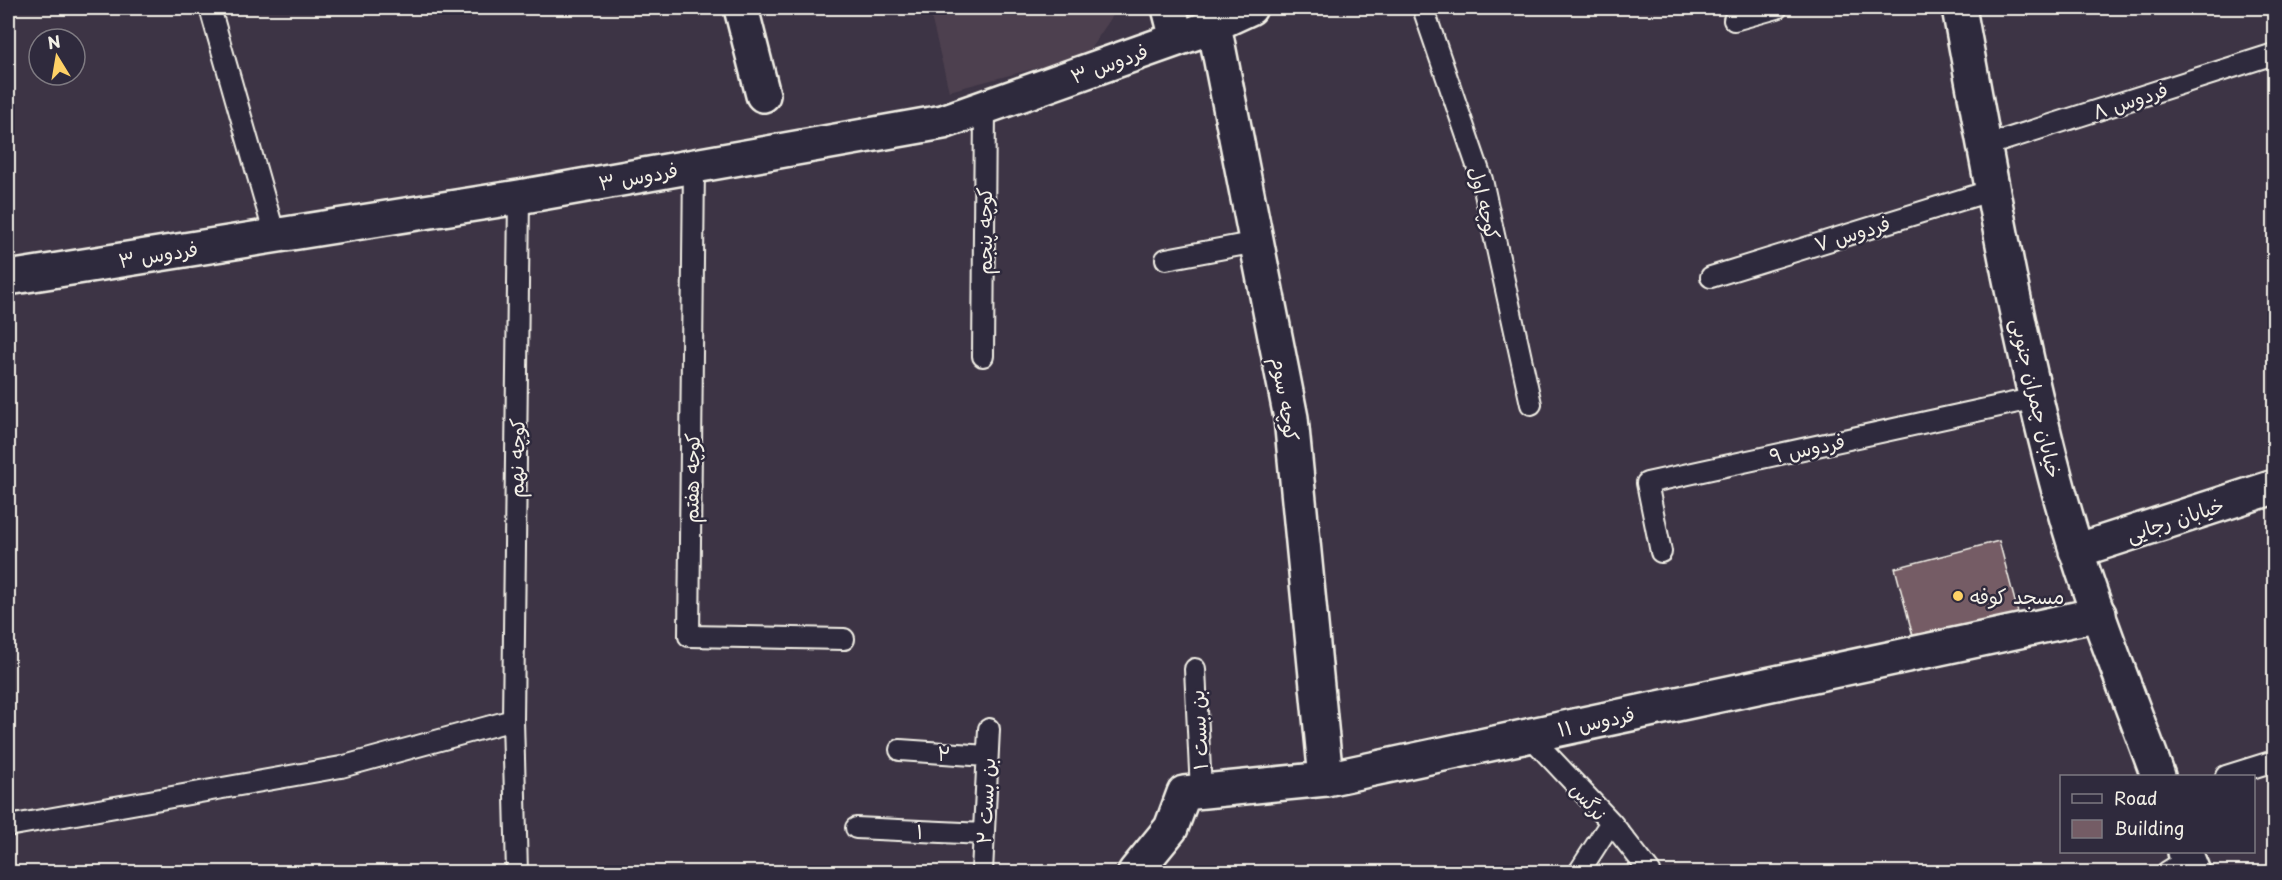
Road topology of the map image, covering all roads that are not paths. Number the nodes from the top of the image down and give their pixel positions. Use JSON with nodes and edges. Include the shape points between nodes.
{"nodes":[{"id":1,"x":210,"y":8,"type":"edge"},
{"id":2,"x":741,"y":8,"type":"edge"},
{"id":3,"x":1169,"y":8,"type":"edge"},
{"id":4,"x":1250,"y":8,"type":"edge"},
{"id":5,"x":1423,"y":8,"type":"edge"},
{"id":6,"x":1777,"y":8,"type":"edge"},
{"id":7,"x":1959,"y":8,"type":"edge"},
{"id":8,"x":1734,"y":20,"type":"dead end"},
{"id":9,"x":1214,"y":25,"type":"junction"},
{"id":10,"x":1177,"y":39,"type":"junction"},
{"id":11,"x":2274,"y":54,"type":"edge"},
{"id":12,"x":763,"y":95,"type":"dead end"},
{"id":13,"x":984,"y":107,"type":"junction"},
{"id":14,"x":1985,"y":146,"type":"junction"},
{"id":15,"x":694,"y":166,"type":"junction"},
{"id":16,"x":1993,"y":190,"type":"junction"},
{"id":17,"x":519,"y":197,"type":"junction"},
{"id":18,"x":274,"y":236,"type":"junction"},
{"id":19,"x":1257,"y":242,"type":"junction"},
{"id":20,"x":1166,"y":259,"type":"dead end"},
{"id":21,"x":1711,"y":277,"type":"dead end"},
{"id":22,"x":8,"y":278,"type":"edge"},
{"id":23,"x":983,"y":356,"type":"dead end"},
{"id":24,"x":2036,"y":398,"type":"junction"},
{"id":25,"x":1531,"y":404,"type":"dead end"},
{"id":26,"x":2273,"y":493,"type":"edge"},
{"id":27,"x":2076,"y":551,"type":"junction"},
{"id":28,"x":1661,"y":552,"type":"dead end"},
{"id":29,"x":2099,"y":614,"type":"junction"},
{"id":30,"x":844,"y":639,"type":"dead end"},
{"id":31,"x":1195,"y":669,"type":"dead end"},
{"id":32,"x":513,"y":720,"type":"junction"},
{"id":33,"x":989,"y":729,"type":"dead end"},
{"id":34,"x":1529,"y":735,"type":"junction"},
{"id":35,"x":900,"y":750,"type":"dead end"},
{"id":36,"x":987,"y":756,"type":"junction"},
{"id":37,"x":2274,"y":761,"type":"edge"},
{"id":38,"x":2157,"y":775,"type":"edge"},
{"id":39,"x":2232,"y":775,"type":"edge"},
{"id":40,"x":1326,"y":779,"type":"junction"},
{"id":41,"x":1201,"y":791,"type":"junction"},
{"id":42,"x":1611,"y":822,"type":"junction"},
{"id":43,"x":8,"y":826,"type":"edge"},
{"id":44,"x":856,"y":828,"type":"dead end"},
{"id":45,"x":984,"y":834,"type":"junction"},
{"id":46,"x":517,"y":873,"type":"edge"},
{"id":47,"x":982,"y":873,"type":"edge"},
{"id":48,"x":1135,"y":873,"type":"edge"},
{"id":49,"x":1579,"y":873,"type":"edge"},
{"id":50,"x":1650,"y":873,"type":"edge"}],
"edges":[{"from":1,"to":18,"type":"lane"},
{"from":2,"to":12,"type":"street"},
{"from":3,"to":10,"type":"street"},
{"from":4,"to":9,"type":"street","name":"فردوس ۳"},
{"from":5,"to":25,"type":"lane","name":"کوچه اول","via":[[1482,180]]},
{"from":6,"to":8,"type":"lane"},
{"from":7,"to":14,"type":"street","name":"خیابان چمران جنوبی"},
{"from":9,"to":10,"type":"street","name":"فردوس ۳"},
{"from":9,"to":19,"type":"street","name":"کوچه سوم"},
{"from":10,"to":13,"type":"street","name":"فردوس ۳"},
{"from":11,"to":14,"type":"lane","name":"فردوس ۸"},
{"from":13,"to":15,"type":"street","name":"فردوس ۳","via":[[943,122]]},
{"from":13,"to":23,"type":"lane","name":"کوچه پنجم"},
{"from":14,"to":16,"type":"street","name":"خیابان چمران جنوبی"},
{"from":15,"to":17,"type":"street","name":"فردوس ۳"},
{"from":15,"to":30,"type":"lane","name":"کوچه هفتم","via":[[689,636]]},
{"from":16,"to":21,"type":"lane","name":"فردوس ۷"},
{"from":16,"to":24,"type":"street","name":"خیابان چمران جنوبی"},
{"from":17,"to":18,"type":"street","name":"فردوس ۳"},
{"from":17,"to":32,"type":"lane","name":"کوچه نهم"},
{"from":18,"to":22,"type":"street","name":"فردوس ۳"},
{"from":19,"to":20,"type":"lane"},
{"from":19,"to":40,"type":"street","name":"کوچه سوم","via":[[1291,418]]},
{"from":24,"to":27,"type":"street","name":"خیابان چمران جنوبی"},
{"from":24,"to":28,"type":"lane","name":"فردوس ۹","via":[[1647,483]]},
{"from":26,"to":27,"type":"street","name":"خیابان رجایی"},
{"from":27,"to":29,"type":"street","name":"خیابان چمران جنوبی"},
{"from":29,"to":34,"type":"street","name":"فردوس ۱۱"},
{"from":29,"to":38,"type":"street","name":"خیابان چمران جنوبی"},
{"from":31,"to":41,"type":"lane","name":"بن بست ۱"},
{"from":32,"to":43,"type":"lane","via":[[341,767]]},
{"from":32,"to":46,"type":"lane","name":"کوچه نهم"},
{"from":33,"to":36,"type":"lane","name":"بن بست ۲"},
{"from":34,"to":40,"type":"street","name":"فردوس ۱۱"},
{"from":34,"to":42,"type":"lane","name":"نرگس"},
{"from":35,"to":36,"type":"lane","name":"۲"},
{"from":36,"to":45,"type":"lane","name":"بن بست ۲"},
{"from":37,"to":39,"type":"lane"},
{"from":40,"to":41,"type":"street","name":"فردوس ۱۱"},
{"from":41,"to":48,"type":"street","name":"فردوس ۱۱","via":[[1184,793],[1171,828]]},
{"from":42,"to":49,"type":"lane","name":"نرگس"},
{"from":42,"to":50,"type":"lane"},
{"from":44,"to":45,"type":"lane","name":"۱"},
{"from":45,"to":47,"type":"lane","name":"بن بست ۲"}]}
